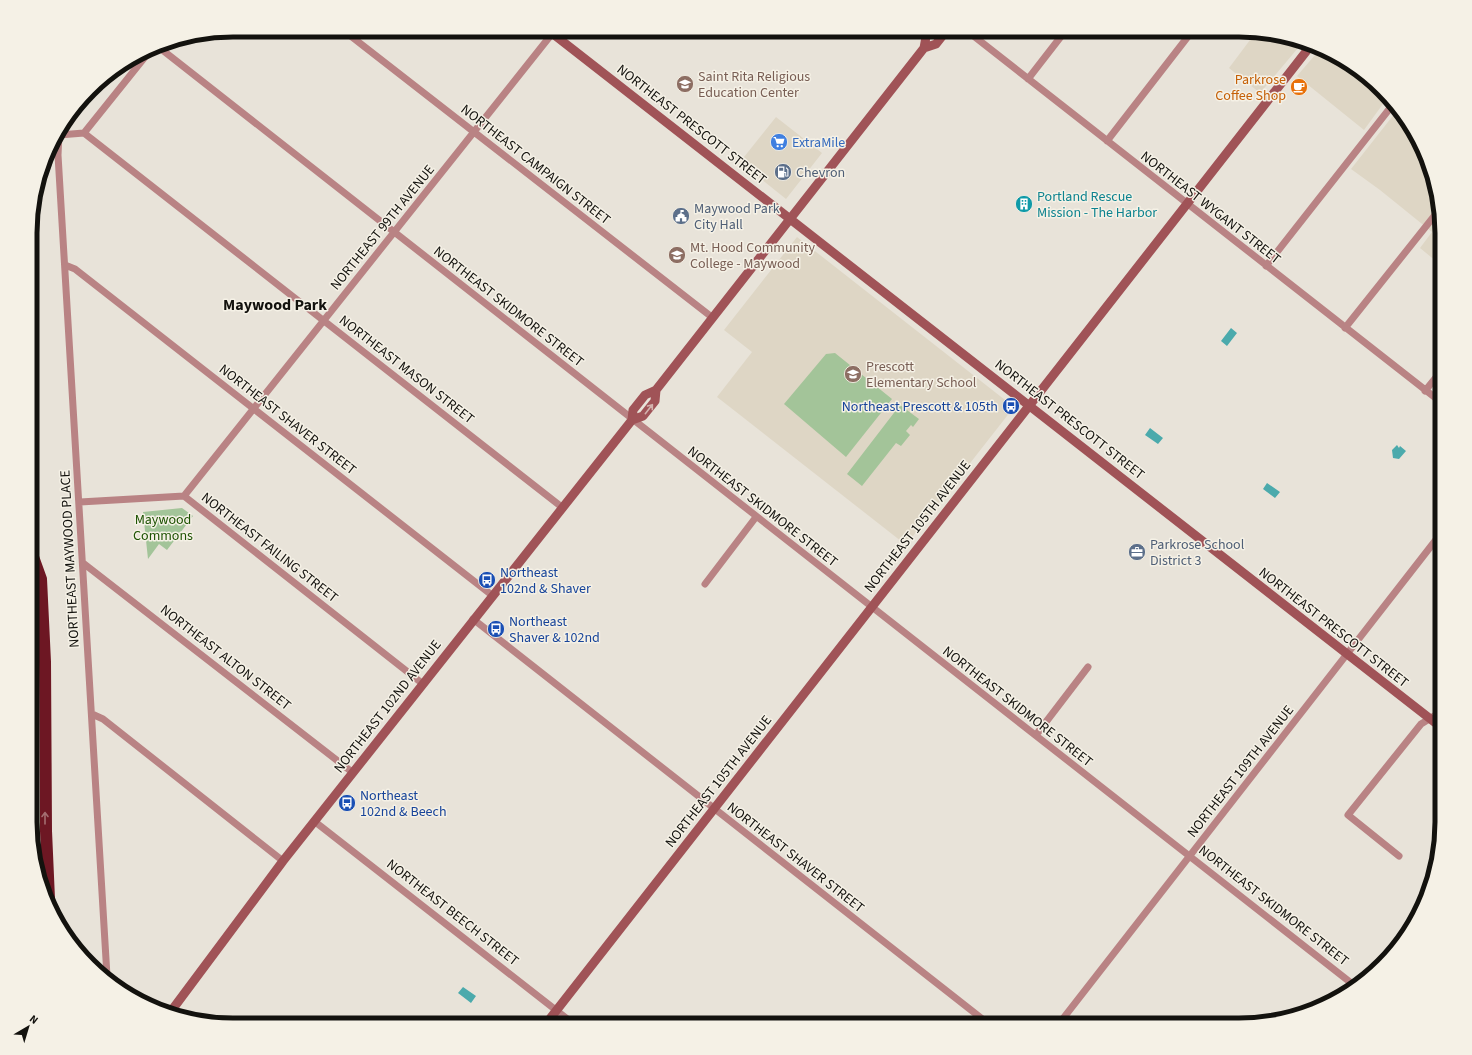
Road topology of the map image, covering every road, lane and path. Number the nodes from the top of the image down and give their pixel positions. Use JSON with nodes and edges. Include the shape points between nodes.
{"nodes":[{"id":1,"x":352,"y":37,"type":"edge"},
{"id":2,"x":547,"y":37,"type":"edge"},
{"id":3,"x":560,"y":37,"type":"edge"},
{"id":4,"x":926,"y":37,"type":"edge"},
{"id":5,"x":942,"y":37,"type":"edge"},
{"id":6,"x":975,"y":37,"type":"edge"},
{"id":7,"x":1061,"y":37,"type":"edge"},
{"id":8,"x":1189,"y":37,"type":"edge"},
{"id":9,"x":924,"y":48,"type":"junction"},
{"id":10,"x":1308,"y":49,"type":"edge"},
{"id":11,"x":160,"y":51,"type":"edge"},
{"id":12,"x":144,"y":58,"type":"edge"},
{"id":13,"x":1028,"y":79,"type":"junction"},
{"id":14,"x":1390,"y":109,"type":"edge"},
{"id":15,"x":84,"y":133,"type":"junction"},
{"id":16,"x":474,"y":133,"type":"junction"},
{"id":17,"x":64,"y":134,"type":"edge"},
{"id":18,"x":1107,"y":141,"type":"junction"},
{"id":19,"x":59,"y":143,"type":"edge"},
{"id":20,"x":1188,"y":204,"type":"junction"},
{"id":21,"x":1434,"y":216,"type":"edge"},
{"id":22,"x":791,"y":219,"type":"junction"},
{"id":23,"x":394,"y":232,"type":"junction"},
{"id":24,"x":65,"y":264,"type":"junction"},
{"id":25,"x":1266,"y":266,"type":"junction"},
{"id":26,"x":713,"y":318,"type":"junction"},
{"id":27,"x":324,"y":320,"type":"junction"},
{"id":28,"x":1345,"y":328,"type":"junction"},
{"id":29,"x":1435,"y":379,"type":"edge"},
{"id":30,"x":1425,"y":391,"type":"junction"},
{"id":31,"x":1435,"y":398,"type":"edge"},
{"id":32,"x":1029,"y":405,"type":"junction"},
{"id":33,"x":254,"y":409,"type":"junction"},
{"id":34,"x":632,"y":420,"type":"junction"},
{"id":35,"x":184,"y":496,"type":"junction"},
{"id":36,"x":80,"y":502,"type":"junction"},
{"id":37,"x":563,"y":508,"type":"junction"},
{"id":38,"x":756,"y":517,"type":"junction"},
{"id":39,"x":1435,"y":541,"type":"edge"},
{"id":40,"x":83,"y":563,"type":"junction"},
{"id":41,"x":37,"y":568,"type":"edge"},
{"id":42,"x":705,"y":584,"type":"dead end"},
{"id":43,"x":493,"y":596,"type":"junction"},
{"id":44,"x":872,"y":607,"type":"junction"},
{"id":45,"x":473,"y":619,"type":"junction"},
{"id":46,"x":1347,"y":655,"type":"junction"},
{"id":47,"x":1088,"y":667,"type":"dead end"},
{"id":48,"x":423,"y":684,"type":"junction"},
{"id":49,"x":92,"y":714,"type":"junction"},
{"id":50,"x":1435,"y":715,"type":"edge"},
{"id":51,"x":1430,"y":718,"type":"junction"},
{"id":52,"x":1435,"y":722,"type":"edge"},
{"id":53,"x":1036,"y":735,"type":"junction"},
{"id":54,"x":352,"y":772,"type":"junction"},
{"id":55,"x":714,"y":809,"type":"junction"},
{"id":56,"x":314,"y":821,"type":"junction"},
{"id":57,"x":1190,"y":856,"type":"junction"},
{"id":58,"x":1399,"y":856,"type":"dead end"},
{"id":59,"x":283,"y":861,"type":"junction"},
{"id":60,"x":49,"y":889,"type":"edge"},
{"id":61,"x":108,"y":972,"type":"edge"},
{"id":62,"x":1351,"y":983,"type":"edge"},
{"id":63,"x":173,"y":1009,"type":"edge"},
{"id":64,"x":556,"y":1010,"type":"junction"},
{"id":65,"x":550,"y":1018,"type":"edge"},
{"id":66,"x":566,"y":1018,"type":"edge"},
{"id":67,"x":981,"y":1018,"type":"edge"},
{"id":68,"x":1063,"y":1018,"type":"edge"}],
"edges":[{"from":1,"to":16,"type":"street","name":"NORTHEAST CAMPAIGN STREET"},
{"from":2,"to":16,"type":"street","name":"NORTHEAST 99TH AVENUE"},
{"from":3,"to":22,"type":"street","name":"NORTHEAST PRESCOTT STREET"},
{"from":4,"to":9,"type":"street","name":"NORTHEAST 102ND AVENUE"},
{"from":5,"to":9,"type":"street","name":"NORTHEAST 102ND AVENUE","via":[[936,44]]},
{"from":6,"to":13,"type":"street","name":"NORTHEAST WYGANT STREET"},
{"from":7,"to":13,"type":"street"},
{"from":8,"to":18,"type":"street"},
{"from":9,"to":22,"type":"street","name":"NORTHEAST 102ND AVENUE"},
{"from":10,"to":20,"type":"street","name":"NORTHEAST 105TH AVENUE"},
{"from":11,"to":23,"type":"street","name":"NORTHEAST SKIDMORE STREET"},
{"from":12,"to":15,"type":"street"},
{"from":13,"to":18,"type":"street","name":"NORTHEAST WYGANT STREET"},
{"from":14,"to":25,"type":"street"},
{"from":15,"to":17,"type":"street"},
{"from":15,"to":27,"type":"street","name":"NORTHEAST MASON STREET"},
{"from":16,"to":23,"type":"street","name":"NORTHEAST 99TH AVENUE"},
{"from":16,"to":26,"type":"street","name":"NORTHEAST CAMPAIGN STREET"},
{"from":18,"to":20,"type":"street","name":"NORTHEAST WYGANT STREET"},
{"from":19,"to":24,"type":"street","name":"NORTHEAST MAYWOOD PLACE"},
{"from":20,"to":25,"type":"street","name":"NORTHEAST WYGANT STREET"},
{"from":20,"to":32,"type":"street","name":"NORTHEAST 105TH AVENUE"},
{"from":21,"to":28,"type":"street"},
{"from":22,"to":26,"type":"street","name":"NORTHEAST 102ND AVENUE"},
{"from":22,"to":32,"type":"street","name":"NORTHEAST PRESCOTT STREET"},
{"from":23,"to":27,"type":"street","name":"NORTHEAST 99TH AVENUE"},
{"from":23,"to":34,"type":"street","name":"NORTHEAST SKIDMORE STREET"},
{"from":24,"to":33,"type":"street","name":"NORTHEAST SHAVER STREET","via":[[75,269]]},
{"from":24,"to":36,"type":"street","name":"NORTHEAST MAYWOOD PLACE"},
{"from":25,"to":28,"type":"street","name":"NORTHEAST WYGANT STREET"},
{"from":26,"to":34,"type":"street","name":"NORTHEAST 102ND AVENUE","via":[[656,390],[645,395],[633,410]]},
{"from":27,"to":33,"type":"street","name":"NORTHEAST 99TH AVENUE"},
{"from":27,"to":37,"type":"street","name":"NORTHEAST MASON STREET"},
{"from":28,"to":30,"type":"street","name":"NORTHEAST WYGANT STREET"},
{"from":29,"to":30,"type":"street"},
{"from":30,"to":31,"type":"street","name":"NORTHEAST WYGANT STREET"},
{"from":32,"to":44,"type":"street","name":"NORTHEAST 105TH AVENUE"},
{"from":32,"to":46,"type":"street","name":"NORTHEAST PRESCOTT STREET"},
{"from":33,"to":35,"type":"street","name":"NORTHEAST 99TH AVENUE"},
{"from":33,"to":43,"type":"street","name":"NORTHEAST SHAVER STREET"},
{"from":34,"to":37,"type":"street","name":"NORTHEAST 102ND AVENUE"},
{"from":34,"to":38,"type":"street","name":"NORTHEAST SKIDMORE STREET"},
{"from":35,"to":36,"type":"street","name":"NORTHEAST FAILING STREET"},
{"from":35,"to":48,"type":"street","name":"NORTHEAST FAILING STREET"},
{"from":36,"to":40,"type":"street","name":"NORTHEAST MAYWOOD PLACE"},
{"from":37,"to":43,"type":"street","name":"NORTHEAST 102ND AVENUE"},
{"from":38,"to":42,"type":"street"},
{"from":38,"to":44,"type":"street","name":"NORTHEAST SKIDMORE STREET"},
{"from":39,"to":46,"type":"street","name":"NORTHEAST 109TH AVENUE"},
{"from":40,"to":49,"type":"street","name":"NORTHEAST MAYWOOD PLACE"},
{"from":40,"to":54,"type":"street","name":"NORTHEAST ALTON STREET"},
{"from":60,"to":41,"type":"highway","one_way":true,"via":[[45,662],[41,579]]},
{"from":43,"to":45,"type":"street","name":"NORTHEAST 102ND AVENUE"},
{"from":44,"to":53,"type":"street","name":"NORTHEAST SKIDMORE STREET"},
{"from":44,"to":55,"type":"street","name":"NORTHEAST 105TH AVENUE"},
{"from":45,"to":48,"type":"street","name":"NORTHEAST 102ND AVENUE"},
{"from":45,"to":55,"type":"street","name":"NORTHEAST SHAVER STREET"},
{"from":46,"to":51,"type":"street","name":"NORTHEAST PRESCOTT STREET"},
{"from":46,"to":57,"type":"street","name":"NORTHEAST 109TH AVENUE"},
{"from":47,"to":53,"type":"street"},
{"from":48,"to":54,"type":"street","name":"NORTHEAST 102ND AVENUE"},
{"from":49,"to":59,"type":"street","via":[[103,719]]},
{"from":49,"to":61,"type":"street","name":"NORTHEAST MAYWOOD PLACE"},
{"from":50,"to":51,"type":"street"},
{"from":51,"to":52,"type":"street","name":"NORTHEAST PRESCOTT STREET"},
{"from":51,"to":58,"type":"street","via":[[1421,724],[1348,815]]},
{"from":53,"to":57,"type":"street","name":"NORTHEAST SKIDMORE STREET"},
{"from":54,"to":56,"type":"street","name":"NORTHEAST 102ND AVENUE"},
{"from":55,"to":64,"type":"street","name":"NORTHEAST 105TH AVENUE"},
{"from":55,"to":67,"type":"street","name":"NORTHEAST SHAVER STREET"},
{"from":56,"to":59,"type":"street","name":"NORTHEAST 102ND AVENUE"},
{"from":56,"to":64,"type":"street","name":"NORTHEAST BEECH STREET"},
{"from":57,"to":62,"type":"street","name":"NORTHEAST SKIDMORE STREET"},
{"from":57,"to":68,"type":"street","name":"NORTHEAST 109TH AVENUE"},
{"from":59,"to":63,"type":"street","name":"NORTHEAST 102ND AVENUE"},
{"from":64,"to":65,"type":"street","name":"NORTHEAST 105TH AVENUE"},
{"from":64,"to":66,"type":"street","name":"NORTHEAST BEECH STREET"}]}
